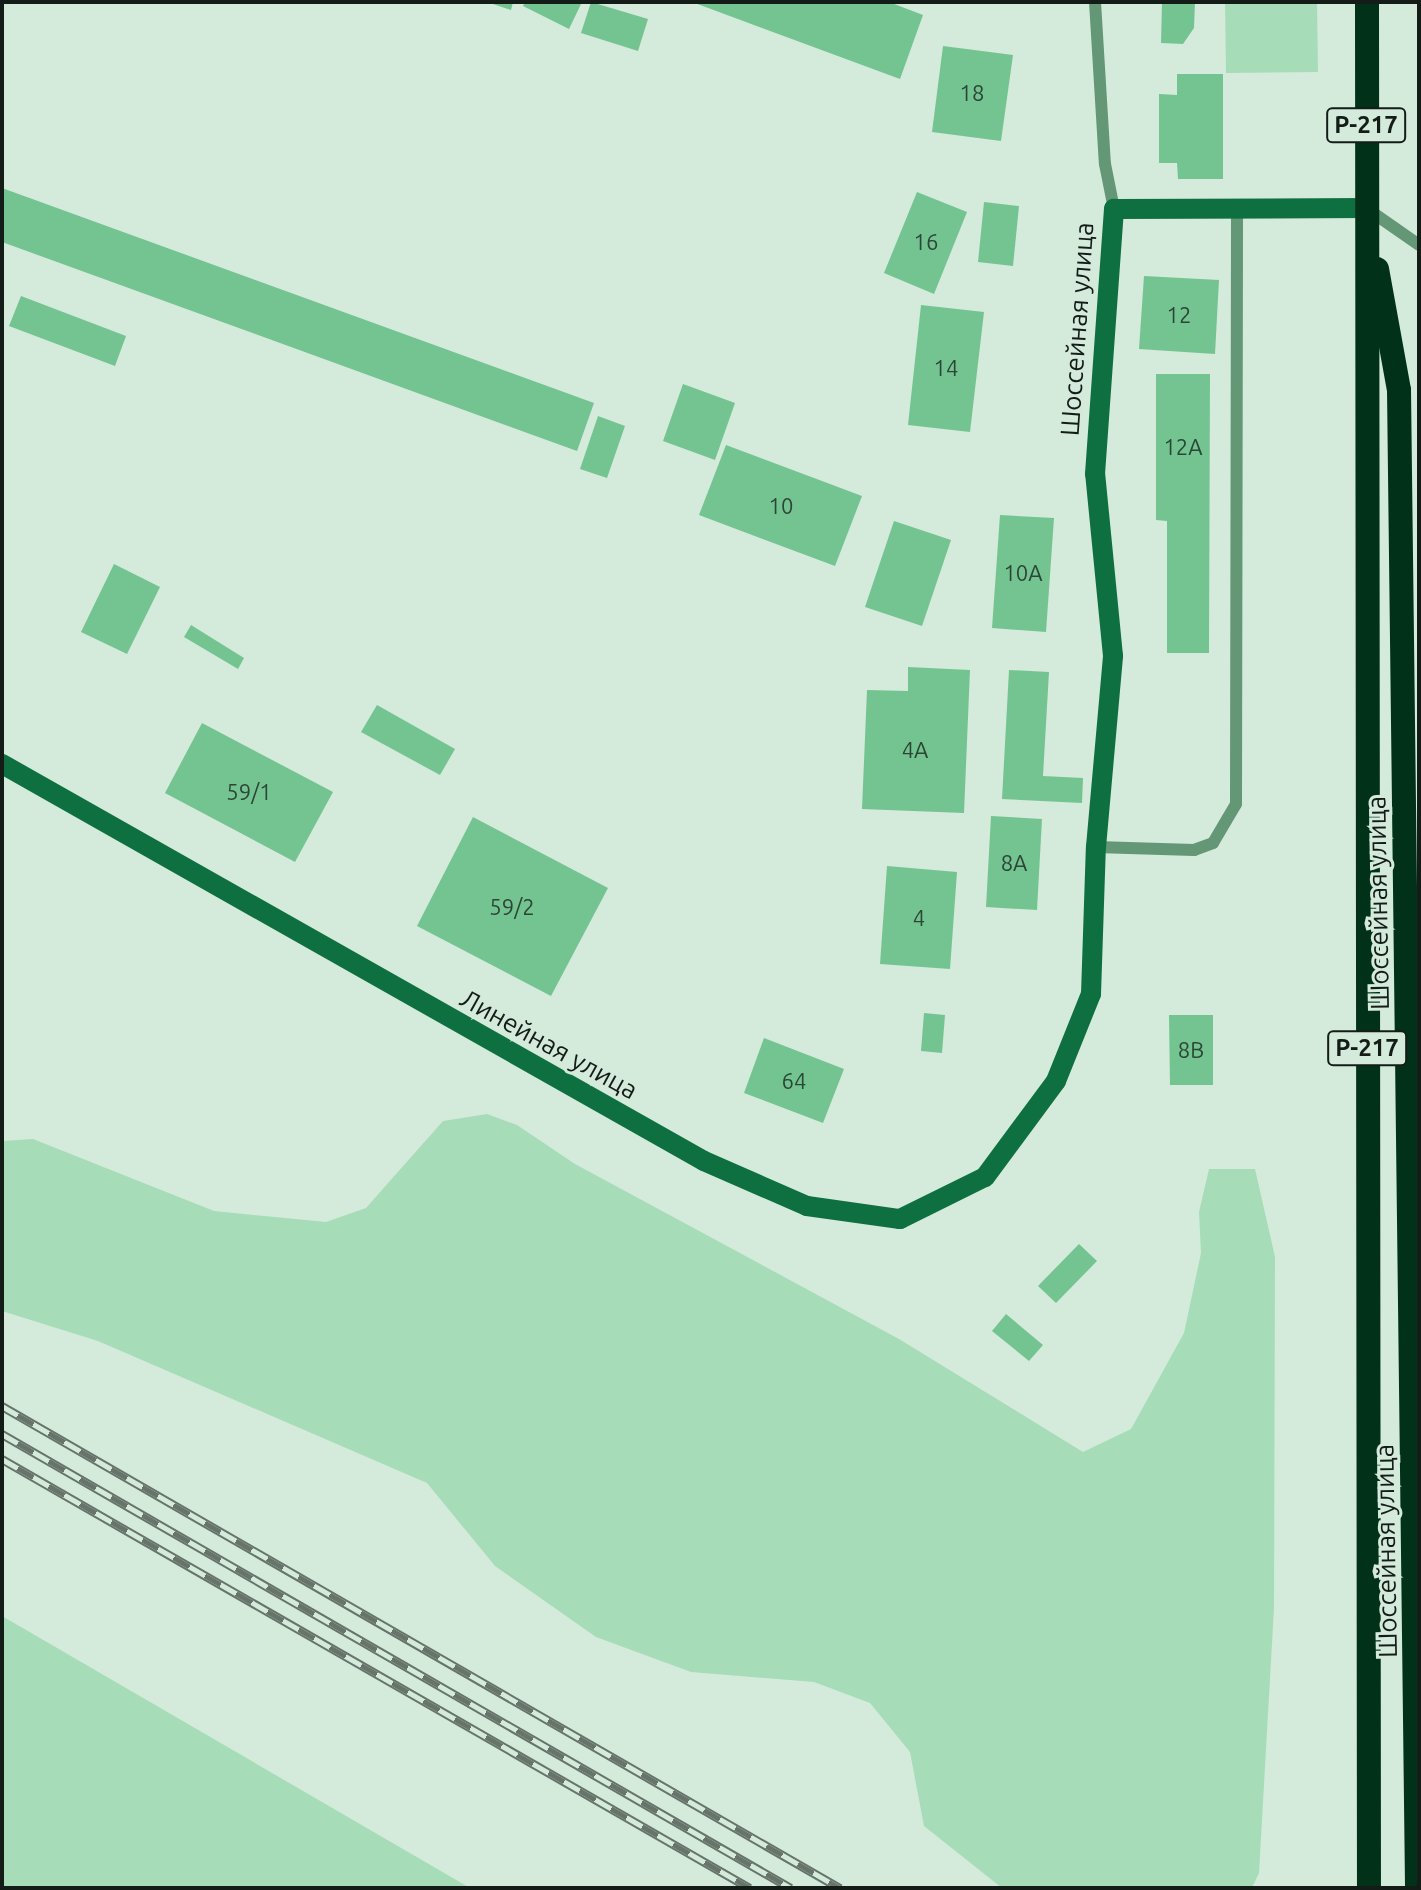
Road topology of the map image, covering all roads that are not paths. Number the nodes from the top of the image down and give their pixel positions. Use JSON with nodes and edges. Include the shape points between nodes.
{"nodes":[{"id":1,"x":1095,"y":2,"type":"edge"},
{"id":2,"x":1367,"y":2,"type":"edge"},
{"id":3,"x":1237,"y":208,"type":"junction"},
{"id":4,"x":1365,"y":208,"type":"junction"},
{"id":5,"x":1114,"y":209,"type":"junction"},
{"id":6,"x":1419,"y":245,"type":"edge"},
{"id":7,"x":2,"y":764,"type":"edge"},
{"id":8,"x":1096,"y":847,"type":"junction"},
{"id":9,"x":1056,"y":1081,"type":"joint"},
{"id":10,"x":1369,"y":1888,"type":"edge"},
{"id":11,"x":1417,"y":1888,"type":"edge"}],
"edges":[{"from":1,"to":5,"type":"lane","via":[[1105,164]]},
{"from":2,"to":4,"type":"highway","name":"Шоссейная улица","number":"Р-217"},
{"from":3,"to":4,"type":"street","name":"Шоссейная улица"},
{"from":3,"to":5,"type":"street","name":"Шоссейная улица"},
{"from":3,"to":8,"type":"lane","via":[[1236,804],[1213,843],[1194,850]]},
{"from":4,"to":6,"type":"lane"},
{"from":4,"to":10,"type":"highway","name":"Шоссейная улица","number":"Р-217"},
{"from":4,"to":11,"type":"highway","name":"Шоссейная улица","number":"Р-217","via":[[1399,390]]},
{"from":5,"to":8,"type":"street","name":"Шоссейная улица","via":[[1095,474],[1113,656]]},
{"from":7,"to":9,"type":"street","name":"Линейная улица","via":[[704,1161],[807,1206],[900,1219],[985,1177]]},
{"from":8,"to":9,"type":"street","name":"Шоссейная улица","via":[[1091,994]]}]}
